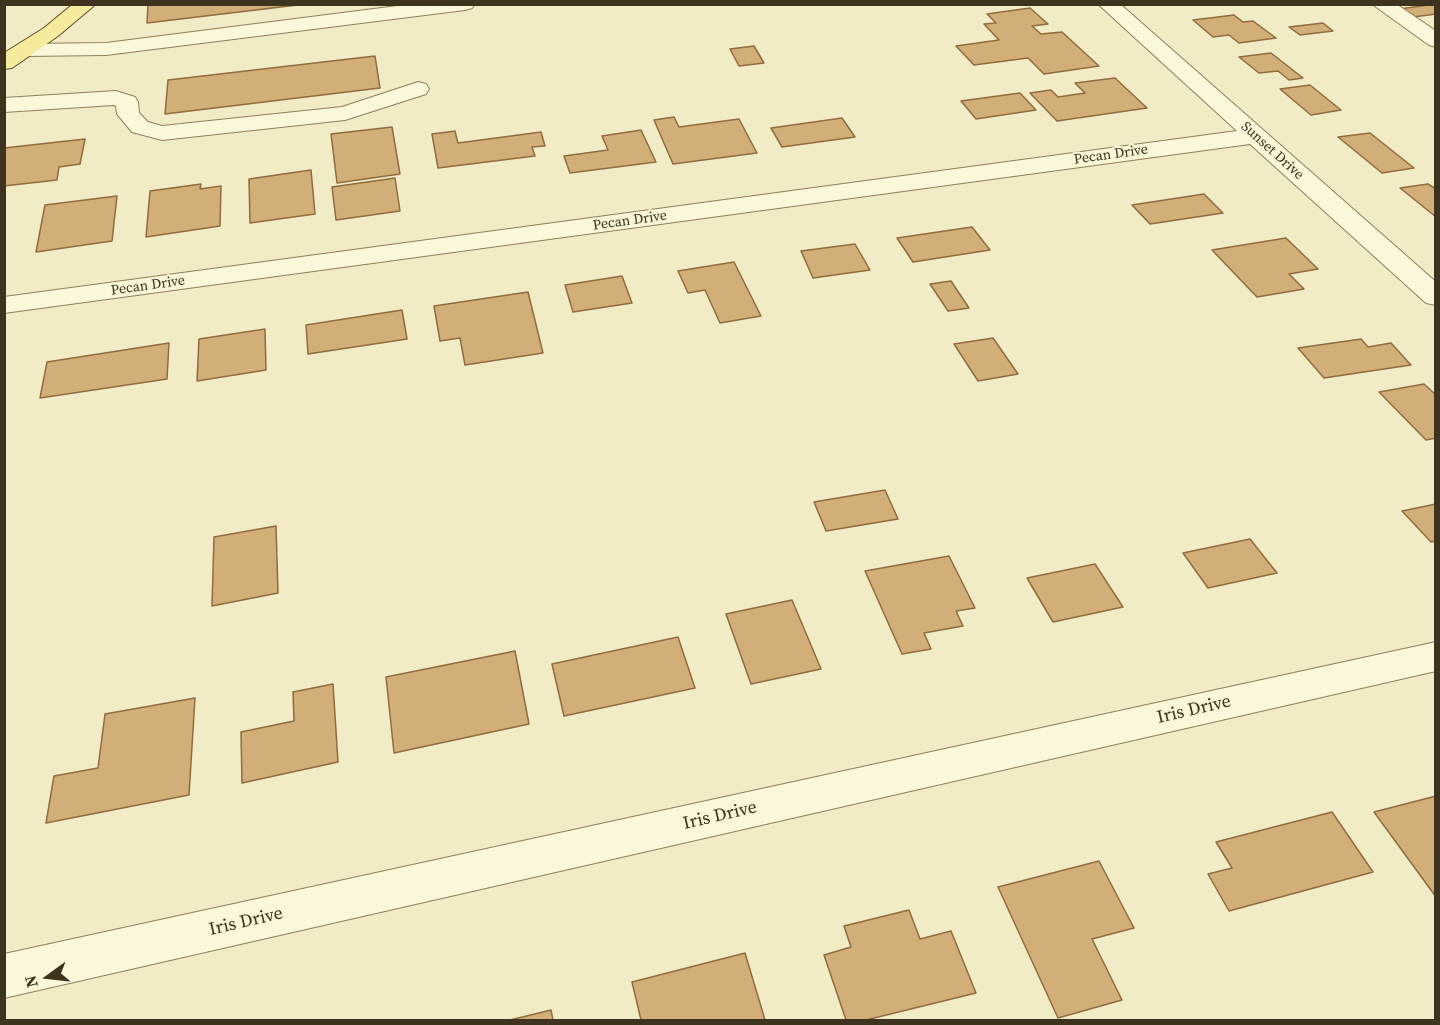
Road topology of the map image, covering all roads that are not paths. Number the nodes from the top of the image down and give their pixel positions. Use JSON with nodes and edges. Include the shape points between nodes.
{"nodes":[{"id":1,"x":86,"y":4,"type":"edge"},
{"id":2,"x":465,"y":4,"type":"edge"},
{"id":3,"x":1108,"y":4,"type":"edge"},
{"id":4,"x":1382,"y":4,"type":"edge"},
{"id":5,"x":1436,"y":41,"type":"edge"},
{"id":6,"x":12,"y":56,"type":"edge"},
{"id":7,"x":418,"y":89,"type":"dead end"},
{"id":8,"x":4,"y":105,"type":"edge"},
{"id":9,"x":1255,"y":136,"type":"junction"},
{"id":10,"x":1436,"y":297,"type":"edge"},
{"id":11,"x":4,"y":305,"type":"edge"},
{"id":12,"x":1436,"y":656,"type":"edge"},
{"id":13,"x":4,"y":976,"type":"edge"}],
"edges":[{"from":1,"to":6,"type":"main road"},
{"from":2,"to":6,"type":"street","via":[[106,49]]},
{"from":3,"to":9,"type":"street","name":"Sunset Drive"},
{"from":4,"to":5,"type":"street"},
{"from":7,"to":8,"type":"street","via":[[345,113],[162,133],[140,127],[128,114],[127,102],[116,98]]},
{"from":9,"to":10,"type":"street","name":"Sunset Drive"},
{"from":9,"to":11,"type":"street","name":"Pecan Drive"},
{"from":12,"to":13,"type":"street","name":"Iris Drive"}]}
